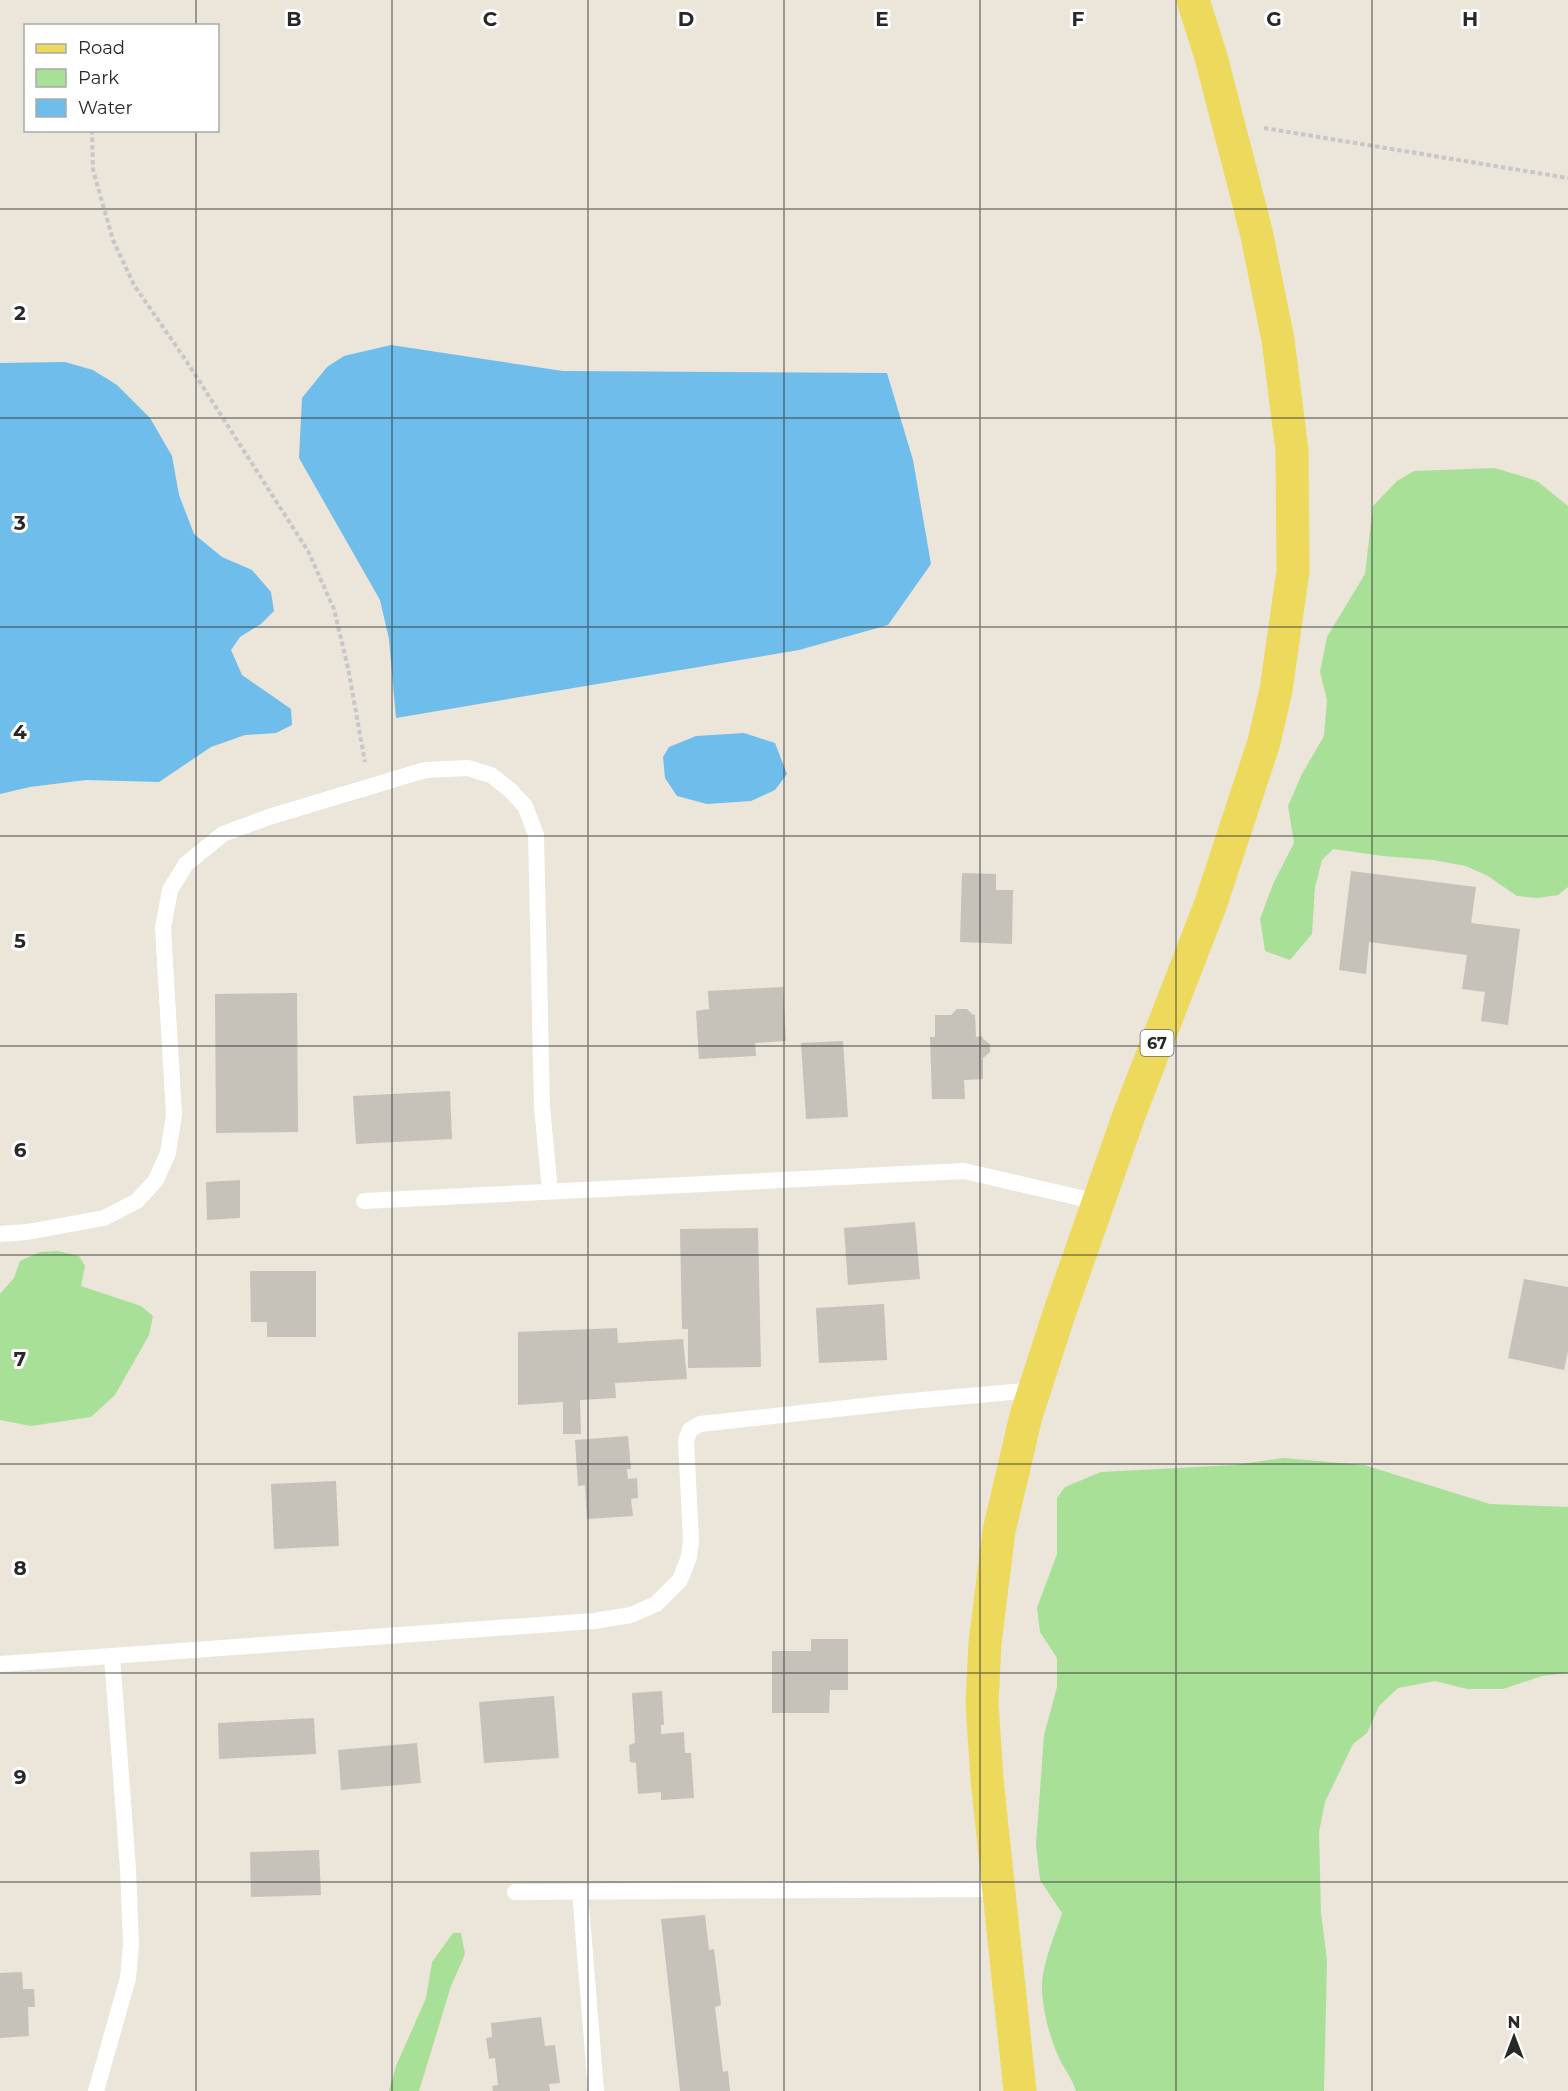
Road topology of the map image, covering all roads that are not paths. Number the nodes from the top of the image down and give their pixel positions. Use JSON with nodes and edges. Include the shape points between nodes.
{"nodes":[{"id":1,"x":1193,"y":0,"type":"edge"},
{"id":2,"x":550,"y":1191,"type":"junction"},
{"id":3,"x":364,"y":1201,"type":"dead end"},
{"id":4,"x":1098,"y":1202,"type":"junction"},
{"id":5,"x":0,"y":1234,"type":"edge"},
{"id":6,"x":1035,"y":1390,"type":"junction"},
{"id":7,"x":112,"y":1656,"type":"junction"},
{"id":8,"x":0,"y":1664,"type":"edge"},
{"id":9,"x":999,"y":1889,"type":"junction"},
{"id":10,"x":515,"y":1892,"type":"dead end"},
{"id":11,"x":580,"y":1892,"type":"junction"},
{"id":12,"x":96,"y":2091,"type":"edge"},
{"id":13,"x":596,"y":2091,"type":"edge"},
{"id":14,"x":1020,"y":2091,"type":"edge"}],
"edges":[{"from":1,"to":4,"type":"main road","number":"67","via":[[1256,231],[1278,340],[1292,450],[1293,572],[1276,690],[1264,742],[1211,903]]},
{"from":2,"to":3,"type":"lane"},
{"from":2,"to":4,"type":"lane","via":[[964,1171]]},
{"from":2,"to":5,"type":"lane","via":[[542,1107],[536,835],[525,807],[490,775],[468,768],[425,770],[223,834],[186,864],[170,890],[164,928],[174,1114],[168,1152],[156,1180],[137,1201],[104,1218]]},
{"from":4,"to":6,"type":"main road","number":"67"},
{"from":6,"to":7,"type":"lane","via":[[700,1424],[690,1430],[686,1440],[691,1539],[685,1569],[680,1580],[656,1604],[631,1616],[594,1622]]},
{"from":6,"to":9,"type":"main road","number":"67","via":[[999,1531],[985,1643],[982,1703]]},
{"from":7,"to":8,"type":"lane"},
{"from":7,"to":12,"type":"lane","via":[[131,1944],[128,1978]]},
{"from":9,"to":11,"type":"lane"},
{"from":9,"to":14,"type":"main road","number":"67"},
{"from":10,"to":11,"type":"lane"},
{"from":11,"to":13,"type":"lane"}]}
